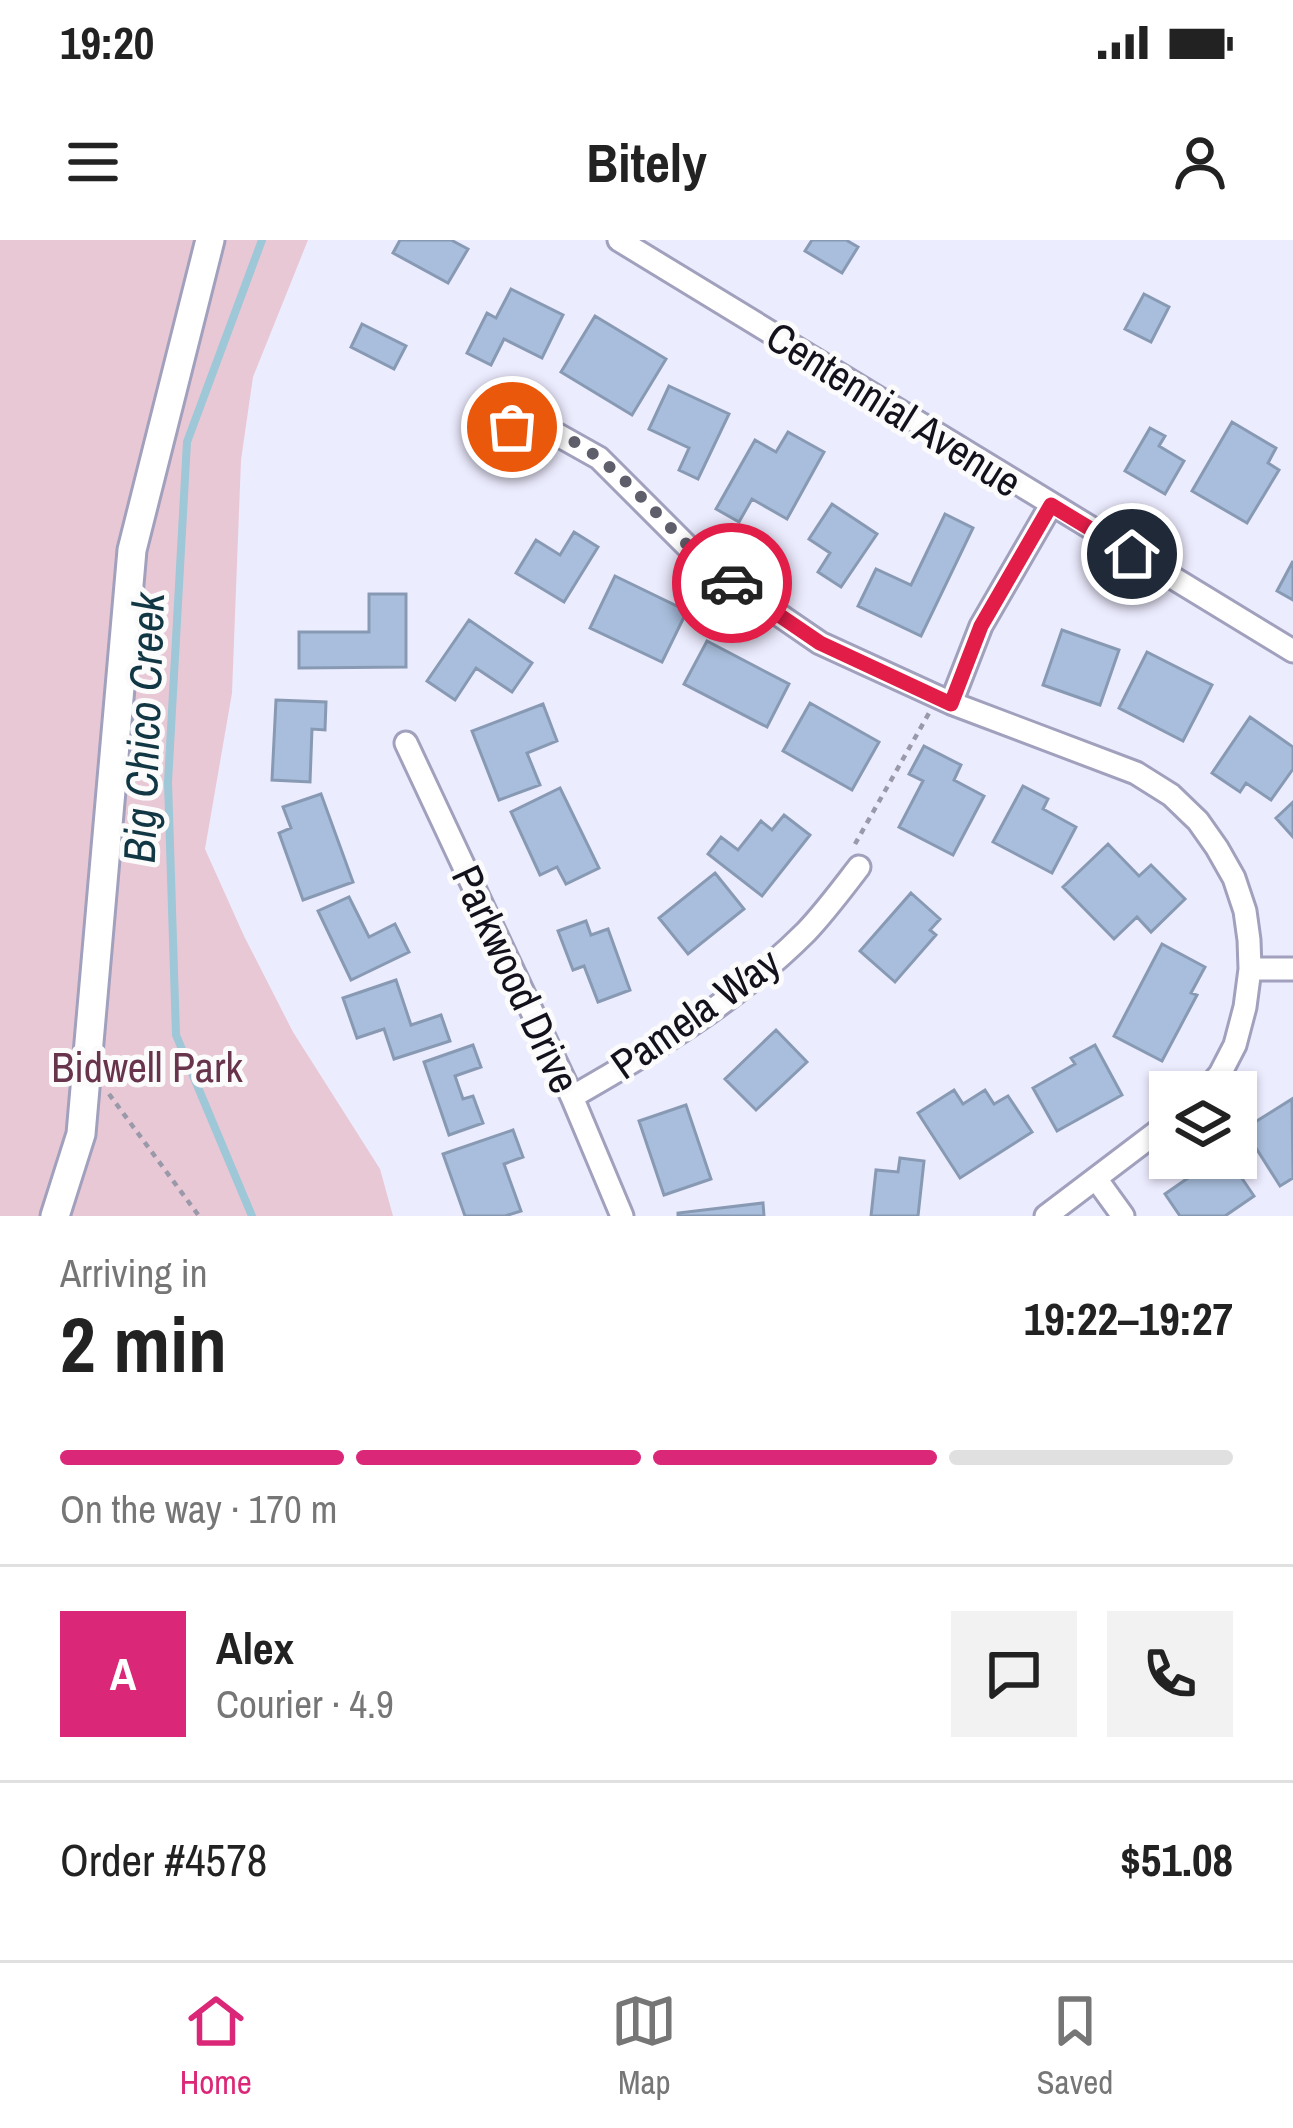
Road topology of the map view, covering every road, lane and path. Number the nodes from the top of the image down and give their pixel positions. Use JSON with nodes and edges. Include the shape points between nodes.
{"nodes":[{"id":1,"x":210,"y":240,"type":"edge"},
{"id":2,"x":619,"y":240,"type":"edge"},
{"id":3,"x":512,"y":427,"type":"dead end"},
{"id":4,"x":1051,"y":505,"type":"junction"},
{"id":5,"x":1293,"y":651,"type":"edge"},
{"id":6,"x":944,"y":700,"type":"junction"},
{"id":7,"x":406,"y":743,"type":"dead end"},
{"id":8,"x":859,"y":867,"type":"joint"},
{"id":9,"x":1250,"y":969,"type":"junction"},
{"id":10,"x":1293,"y":969,"type":"edge"},
{"id":11,"x":87,"y":1066,"type":"junction"},
{"id":12,"x":1221,"y":1071,"type":"edge"},
{"id":13,"x":572,"y":1097,"type":"junction"},
{"id":14,"x":1149,"y":1139,"type":"edge"},
{"id":15,"x":1097,"y":1180,"type":"junction"},
{"id":16,"x":55,"y":1216,"type":"edge"},
{"id":17,"x":200,"y":1216,"type":"edge"},
{"id":18,"x":622,"y":1216,"type":"edge"},
{"id":19,"x":1046,"y":1216,"type":"edge"},
{"id":20,"x":1123,"y":1216,"type":"edge"}],
"edges":[{"from":1,"to":11,"type":"street","via":[[132,550]]},
{"from":2,"to":4,"type":"street","name":"Centennial Avenue"},
{"from":3,"to":6,"type":"street","via":[[558,435],[599,458],[705,564],[820,643]]},
{"from":4,"to":5,"type":"street","name":"Centennial Avenue"},
{"from":4,"to":6,"type":"street"},
{"from":6,"to":8,"type":"path","via":[[850,853]]},
{"from":6,"to":9,"type":"street","via":[[1136,773],[1171,795],[1234,878]]},
{"from":7,"to":13,"type":"street","name":"Parkwood Drive"},
{"from":8,"to":13,"type":"street","name":"Pamela Way","via":[[808,930],[735,995]]},
{"from":9,"to":10,"type":"street"},
{"from":9,"to":12,"type":"street"},
{"from":11,"to":16,"type":"street","via":[[81,1134]]},
{"from":11,"to":17,"type":"path"},
{"from":13,"to":18,"type":"street","name":"Parkwood Drive"},
{"from":14,"to":15,"type":"street"},
{"from":15,"to":19,"type":"street"},
{"from":15,"to":20,"type":"street"}]}
